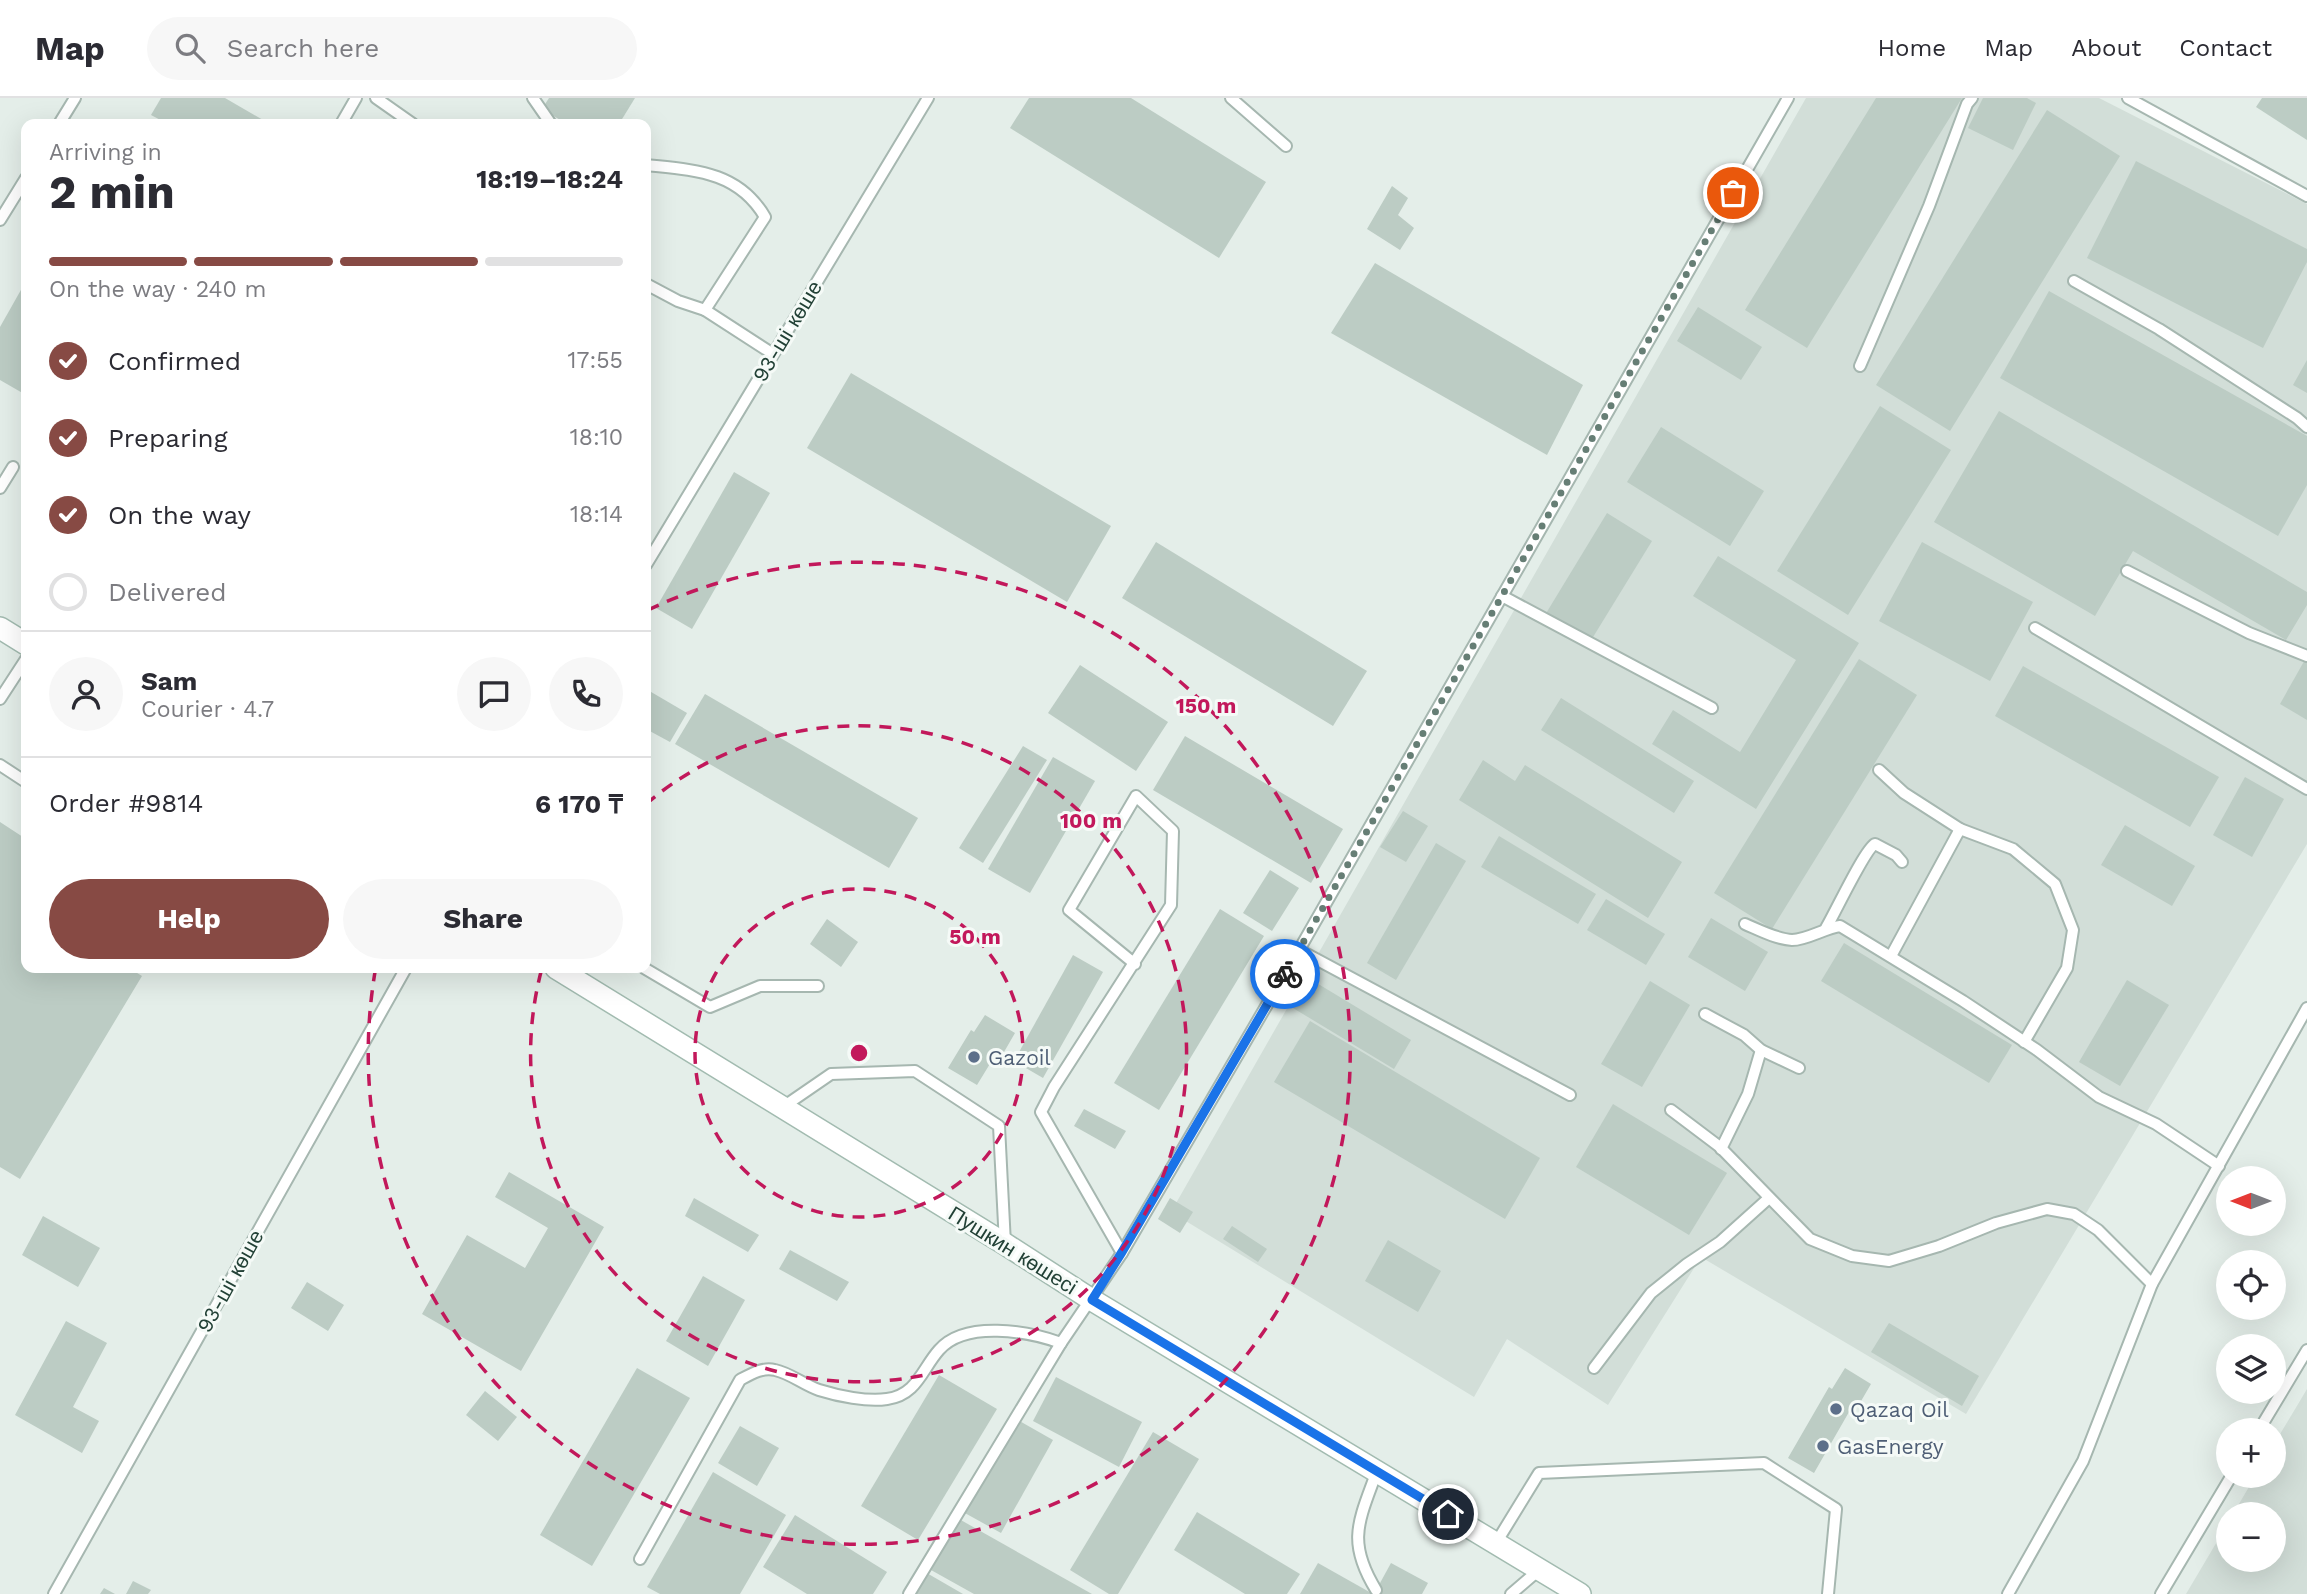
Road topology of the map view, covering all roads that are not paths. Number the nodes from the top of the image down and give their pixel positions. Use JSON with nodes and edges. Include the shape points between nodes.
{"nodes":[{"id":1,"x":75,"y":98,"type":"edge"},
{"id":2,"x":356,"y":98,"type":"edge"},
{"id":3,"x":376,"y":98,"type":"edge"},
{"id":4,"x":533,"y":98,"type":"edge"},
{"id":5,"x":928,"y":98,"type":"edge"},
{"id":6,"x":1231,"y":98,"type":"edge"},
{"id":7,"x":1788,"y":98,"type":"edge"},
{"id":8,"x":1972,"y":98,"type":"edge"},
{"id":9,"x":2128,"y":98,"type":"edge"},
{"id":10,"x":62,"y":119,"type":"edge"},
{"id":11,"x":344,"y":119,"type":"edge"},
{"id":12,"x":407,"y":119,"type":"edge"},
{"id":13,"x":548,"y":119,"type":"edge"},
{"id":14,"x":1286,"y":146,"type":"dead end"},
{"id":15,"x":651,"y":166,"type":"edge"},
{"id":16,"x":21,"y":185,"type":"edge"},
{"id":17,"x":2307,"y":197,"type":"edge"},
{"id":18,"x":0,"y":220,"type":"edge"},
{"id":19,"x":2074,"y":281,"type":"dead end"},
{"id":20,"x":651,"y":287,"type":"edge"},
{"id":21,"x":705,"y":310,"type":"junction"},
{"id":22,"x":773,"y":354,"type":"junction"},
{"id":23,"x":1860,"y":366,"type":"dead end"},
{"id":24,"x":2307,"y":427,"type":"edge"},
{"id":25,"x":13,"y":467,"type":"dead end"},
{"id":26,"x":0,"y":488,"type":"edge"},
{"id":27,"x":651,"y":557,"type":"edge"},
{"id":28,"x":2127,"y":572,"type":"dead end"},
{"id":29,"x":1502,"y":596,"type":"junction"},
{"id":30,"x":0,"y":628,"type":"edge"},
{"id":31,"x":2035,"y":628,"type":"dead end"},
{"id":32,"x":21,"y":641,"type":"edge"},
{"id":33,"x":2307,"y":656,"type":"edge"},
{"id":34,"x":21,"y":667,"type":"edge"},
{"id":35,"x":0,"y":699,"type":"edge"},
{"id":36,"x":1712,"y":708,"type":"dead end"},
{"id":37,"x":0,"y":765,"type":"edge"},
{"id":38,"x":1879,"y":770,"type":"dead end"},
{"id":39,"x":21,"y":779,"type":"edge"},
{"id":40,"x":2307,"y":789,"type":"edge"},
{"id":41,"x":1960,"y":829,"type":"junction"},
{"id":42,"x":1902,"y":862,"type":"dead end"},
{"id":43,"x":1745,"y":924,"type":"dead end"},
{"id":44,"x":1826,"y":928,"type":"junction"},
{"id":45,"x":1299,"y":950,"type":"junction"},
{"id":46,"x":1891,"y":956,"type":"junction"},
{"id":47,"x":1135,"y":964,"type":"junction"},
{"id":48,"x":651,"y":972,"type":"edge"},
{"id":49,"x":403,"y":973,"type":"edge"},
{"id":50,"x":564,"y":973,"type":"edge"},
{"id":51,"x":818,"y":986,"type":"dead end"},
{"id":52,"x":2307,"y":1008,"type":"edge"},
{"id":53,"x":1705,"y":1014,"type":"dead end"},
{"id":54,"x":2024,"y":1042,"type":"junction"},
{"id":55,"x":1761,"y":1051,"type":"junction"},
{"id":56,"x":1799,"y":1068,"type":"dead end"},
{"id":57,"x":1570,"y":1095,"type":"dead end"},
{"id":58,"x":783,"y":1107,"type":"junction"},
{"id":59,"x":1671,"y":1111,"type":"dead end"},
{"id":60,"x":1721,"y":1149,"type":"junction"},
{"id":61,"x":2219,"y":1166,"type":"joint"},
{"id":62,"x":2216,"y":1171,"type":"edge"},
{"id":63,"x":1769,"y":1198,"type":"junction"},
{"id":64,"x":1005,"y":1244,"type":"junction"},
{"id":65,"x":1122,"y":1252,"type":"junction"},
{"id":66,"x":2152,"y":1284,"type":"junction"},
{"id":67,"x":1092,"y":1300,"type":"junction"},
{"id":68,"x":1061,"y":1343,"type":"junction"},
{"id":69,"x":2307,"y":1350,"type":"edge"},
{"id":70,"x":1594,"y":1368,"type":"dead end"},
{"id":71,"x":2266,"y":1418,"type":"edge"},
{"id":72,"x":1377,"y":1471,"type":"junction"},
{"id":73,"x":2224,"y":1488,"type":"edge"},
{"id":74,"x":1496,"y":1544,"type":"junction"},
{"id":75,"x":640,"y":1559,"type":"dead end"},
{"id":76,"x":1539,"y":1570,"type":"junction"},
{"id":77,"x":1376,"y":1590,"type":"dead end"},
{"id":78,"x":1566,"y":1591,"type":"edge"},
{"id":79,"x":54,"y":1594,"type":"edge"},
{"id":80,"x":909,"y":1594,"type":"edge"},
{"id":81,"x":1511,"y":1594,"type":"edge"},
{"id":82,"x":1828,"y":1594,"type":"edge"},
{"id":83,"x":2008,"y":1594,"type":"edge"},
{"id":84,"x":2161,"y":1594,"type":"edge"}],
"edges":[{"from":1,"to":10,"type":"lane"},
{"from":2,"to":11,"type":"lane"},
{"from":3,"to":12,"type":"lane"},
{"from":4,"to":13,"type":"lane"},
{"from":5,"to":22,"type":"lane","name":"93-ші көше"},
{"from":6,"to":14,"type":"lane"},
{"from":7,"to":29,"type":"lane"},
{"from":8,"to":23,"type":"lane"},
{"from":9,"to":17,"type":"lane"},
{"from":15,"to":21,"type":"lane","via":[[703,171],[743,189],[765,217]]},
{"from":16,"to":18,"type":"lane"},
{"from":19,"to":24,"type":"lane","via":[[2159,329]]},
{"from":20,"to":21,"type":"lane"},
{"from":21,"to":22,"type":"lane"},
{"from":22,"to":27,"type":"lane","name":"93-ші көше"},
{"from":25,"to":26,"type":"lane"},
{"from":28,"to":33,"type":"lane","via":[[2249,633]]},
{"from":29,"to":36,"type":"lane"},
{"from":29,"to":45,"type":"lane"},
{"from":30,"to":32,"type":"main road"},
{"from":31,"to":40,"type":"lane"},
{"from":34,"to":35,"type":"lane"},
{"from":37,"to":39,"type":"lane"},
{"from":38,"to":41,"type":"lane"},
{"from":41,"to":46,"type":"lane"},
{"from":41,"to":54,"type":"lane","via":[[2013,849],[2055,884],[2073,930],[2067,968]]},
{"from":42,"to":44,"type":"lane","via":[[1875,844],[1868,848]]},
{"from":43,"to":44,"type":"lane","via":[[1794,940]]},
{"from":44,"to":46,"type":"lane","via":[[1840,926]]},
{"from":45,"to":57,"type":"lane"},
{"from":45,"to":65,"type":"lane"},
{"from":46,"to":54,"type":"lane"},
{"from":47,"to":47,"type":"lane","via":[[1171,905],[1173,831],[1136,796],[1069,910]]},
{"from":47,"to":65,"type":"lane","via":[[1041,1112]]},
{"from":48,"to":51,"type":"lane","via":[[710,1007],[760,986]]},
{"from":49,"to":79,"type":"lane","name":"93-ші көше"},
{"from":50,"to":58,"type":"main road","name":"Пушкин көшесі"},
{"from":52,"to":61,"type":"lane"},
{"from":53,"to":55,"type":"lane","via":[[1744,1035]]},
{"from":54,"to":61,"type":"lane","via":[[2099,1097],[2156,1124]]},
{"from":55,"to":56,"type":"lane"},
{"from":55,"to":60,"type":"lane","via":[[1748,1094]]},
{"from":58,"to":64,"type":"main road","name":"Пушкин көшесі"},
{"from":58,"to":64,"type":"lane","via":[[831,1074],[915,1071],[999,1126]]},
{"from":59,"to":60,"type":"lane"},
{"from":60,"to":63,"type":"lane"},
{"from":62,"to":66,"type":"lane"},
{"from":63,"to":66,"type":"lane","via":[[1810,1239],[1852,1256],[1889,1261],[2047,1209],[2074,1214],[2098,1230]]},
{"from":63,"to":70,"type":"lane","via":[[1720,1242],[1651,1293]]},
{"from":64,"to":67,"type":"main road","name":"Пушкин көшесі"},
{"from":65,"to":67,"type":"lane"},
{"from":66,"to":83,"type":"lane","via":[[2083,1461]]},
{"from":67,"to":68,"type":"lane"},
{"from":67,"to":72,"type":"main road","name":"Пушкин көшесі"},
{"from":68,"to":75,"type":"lane","via":[[1009,1331],[955,1337],[939,1350],[917,1384],[887,1399],[819,1390],[774,1370],[758,1370],[740,1380]]},
{"from":68,"to":80,"type":"lane"},
{"from":69,"to":71,"type":"lane"},
{"from":72,"to":74,"type":"main road","name":"Пушкин көшесі"},
{"from":72,"to":77,"type":"lane","via":[[1360,1517],[1357,1547]]},
{"from":73,"to":84,"type":"lane"},
{"from":74,"to":76,"type":"main road","name":"Пушкин көшесі"},
{"from":74,"to":82,"type":"lane","via":[[1539,1473],[1764,1463],[1836,1509]]},
{"from":76,"to":78,"type":"main road","name":"Пушкин көшесі"},
{"from":76,"to":81,"type":"lane"}]}
